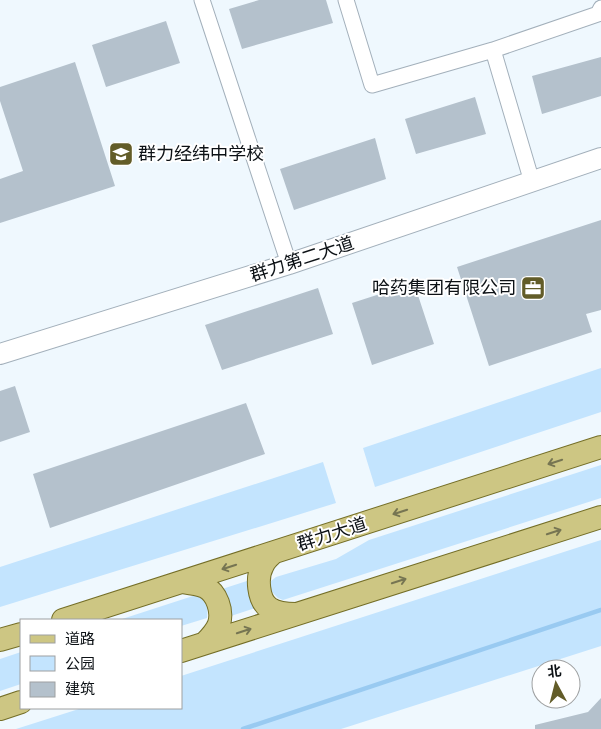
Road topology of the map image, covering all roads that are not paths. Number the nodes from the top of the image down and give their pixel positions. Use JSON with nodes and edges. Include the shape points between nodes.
{"nodes":[{"id":1,"x":202,"y":0,"type":"edge"},
{"id":2,"x":346,"y":0,"type":"edge"},
{"id":3,"x":601,"y":8,"type":"edge"},
{"id":4,"x":493,"y":50,"type":"junction"},
{"id":5,"x":601,"y":158,"type":"edge"},
{"id":6,"x":601,"y":170,"type":"edge"},
{"id":7,"x":532,"y":182,"type":"junction"},
{"id":8,"x":290,"y":264,"type":"junction"},
{"id":9,"x":0,"y":354,"type":"edge"},
{"id":10,"x":0,"y":364,"type":"edge"},
{"id":11,"x":601,"y":447,"type":"edge"},
{"id":12,"x":601,"y":517,"type":"edge"},
{"id":13,"x":273,"y":553,"type":"junction"},
{"id":14,"x":182,"y":582,"type":"junction"},
{"id":15,"x":296,"y":614,"type":"junction"},
{"id":16,"x":66,"y":619,"type":"edge"},
{"id":17,"x":20,"y":634,"type":"edge"},
{"id":18,"x":0,"y":640,"type":"edge"},
{"id":19,"x":205,"y":643,"type":"junction"},
{"id":20,"x":182,"y":651,"type":"edge"},
{"id":21,"x":20,"y":702,"type":"edge"},
{"id":22,"x":0,"y":709,"type":"edge"}],
"edges":[{"from":1,"to":8,"type":"street"},
{"from":2,"to":4,"type":"street","via":[[372,85]]},
{"from":3,"to":4,"type":"street","via":[[598,14]]},
{"from":4,"to":7,"type":"street"},
{"from":5,"to":7,"type":"main road","name":"群力第二大道"},
{"from":6,"to":10,"type":"main road","name":"群力第二大道"},
{"from":7,"to":8,"type":"main road","name":"群力第二大道"},
{"from":8,"to":9,"type":"main road","name":"群力第二大道"},
{"from":11,"to":13,"type":"main road","name":"群力大道","one_way":true},
{"from":15,"to":12,"type":"main road","one_way":true},
{"from":13,"to":14,"type":"main road","name":"群力大道","one_way":true},
{"from":13,"to":15,"type":"main road","via":[[263,563],[258,578],[263,602],[276,612]]},
{"from":14,"to":16,"type":"main road","name":"群力大道"},
{"from":14,"to":19,"type":"main road","via":[[205,588],[216,598],[219,624]]},
{"from":19,"to":15,"type":"main road","one_way":true},
{"from":17,"to":18,"type":"main road"},
{"from":19,"to":20,"type":"main road"},
{"from":21,"to":22,"type":"main road"}]}
